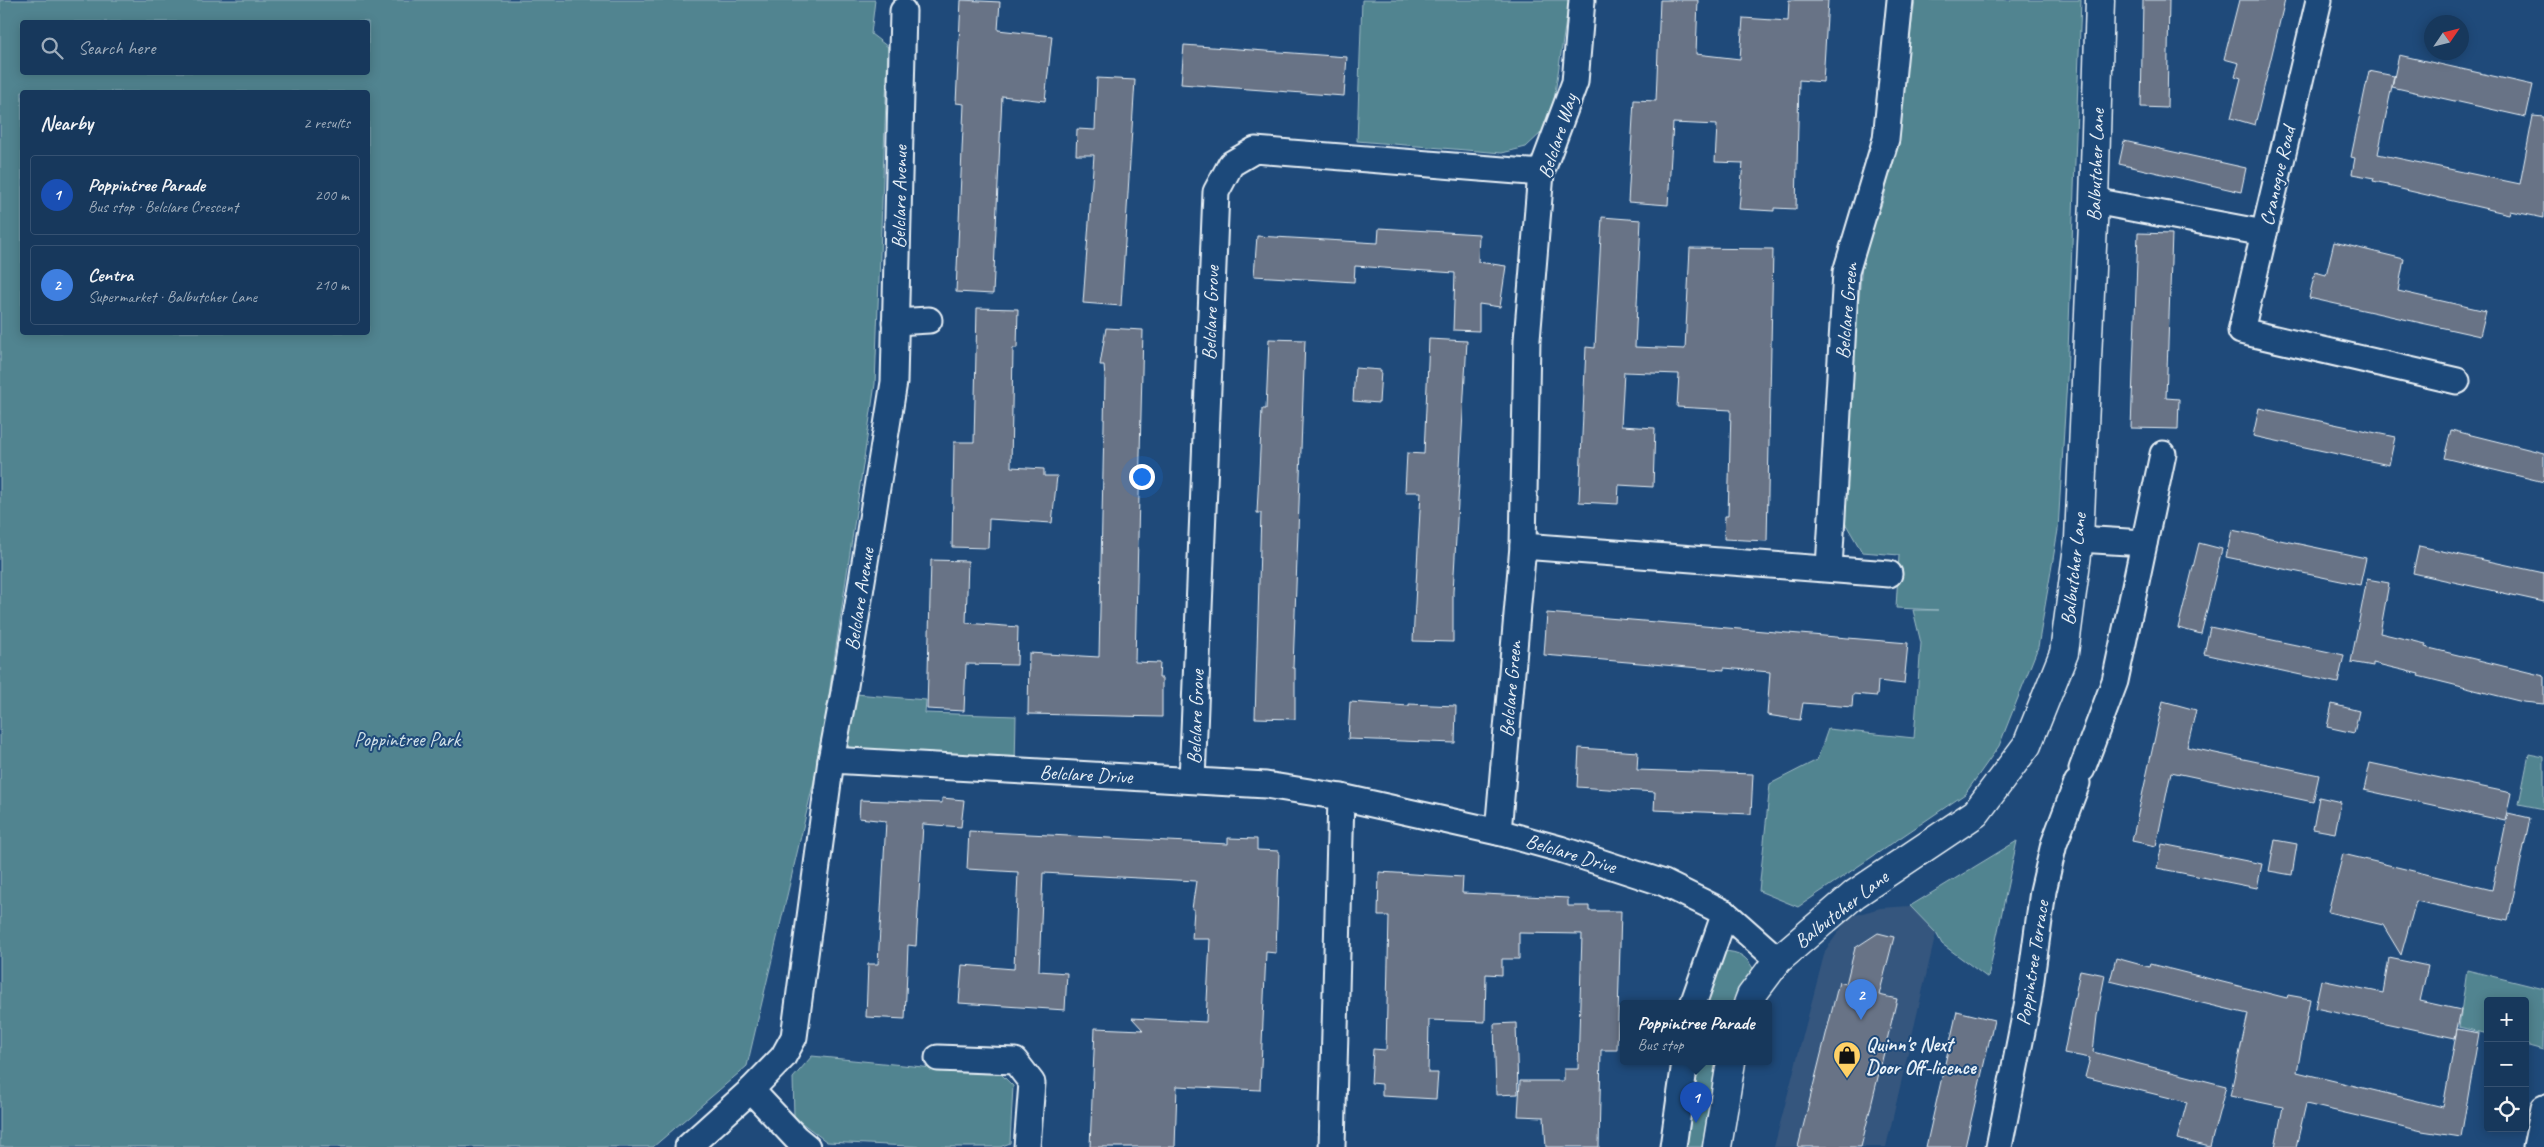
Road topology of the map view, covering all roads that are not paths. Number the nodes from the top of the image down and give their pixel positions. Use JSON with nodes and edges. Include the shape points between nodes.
{"nodes":[{"id":1,"x":1582,"y":0,"type":"edge"},
{"id":2,"x":1900,"y":0,"type":"edge"},
{"id":3,"x":2100,"y":0,"type":"edge"},
{"id":4,"x":2318,"y":0,"type":"edge"},
{"id":5,"x":904,"y":10,"type":"dead end"},
{"id":6,"x":1542,"y":173,"type":"junction"},
{"id":7,"x":2094,"y":201,"type":"junction"},
{"id":8,"x":2264,"y":233,"type":"junction"},
{"id":9,"x":929,"y":320,"type":"dead end"},
{"id":10,"x":895,"y":322,"type":"junction"},
{"id":11,"x":1528,"y":332,"type":"joint"},
{"id":12,"x":2457,"y":381,"type":"dead end"},
{"id":13,"x":2163,"y":454,"type":"dead end"},
{"id":14,"x":2079,"y":539,"type":"junction"},
{"id":15,"x":2144,"y":543,"type":"junction"},
{"id":16,"x":1522,"y":546,"type":"junction"},
{"id":17,"x":1829,"y":568,"type":"junction"},
{"id":18,"x":1889,"y":574,"type":"dead end"},
{"id":19,"x":831,"y":760,"type":"junction"},
{"id":20,"x":1192,"y":780,"type":"junction"},
{"id":21,"x":1341,"y":797,"type":"junction"},
{"id":22,"x":1498,"y":832,"type":"junction"},
{"id":23,"x":1725,"y":912,"type":"junction"},
{"id":24,"x":1778,"y":960,"type":"junction"},
{"id":25,"x":1694,"y":1000,"type":"edge"},
{"id":26,"x":1750,"y":1000,"type":"edge"},
{"id":27,"x":938,"y":1058,"type":"dead end"},
{"id":28,"x":1685,"y":1065,"type":"edge"},
{"id":29,"x":1731,"y":1065,"type":"edge"},
{"id":30,"x":751,"y":1090,"type":"junction"},
{"id":31,"x":2544,"y":1108,"type":"edge"},
{"id":32,"x":688,"y":1147,"type":"edge"},
{"id":33,"x":807,"y":1147,"type":"edge"},
{"id":34,"x":1027,"y":1147,"type":"edge"},
{"id":35,"x":1332,"y":1147,"type":"edge"},
{"id":36,"x":1673,"y":1147,"type":"edge"},
{"id":37,"x":1717,"y":1147,"type":"edge"},
{"id":38,"x":1999,"y":1147,"type":"edge"},
{"id":39,"x":2536,"y":1147,"type":"edge"}],
"edges":[{"from":1,"to":6,"type":"street","name":"Belclare Way","via":[[1575,82]]},
{"from":2,"to":17,"type":"street","name":"Belclare Green","via":[[1886,138],[1846,272]]},
{"from":3,"to":7,"type":"street","name":"Balbutcher Lane"},
{"from":4,"to":8,"type":"street","name":"Cranogue Road"},
{"from":5,"to":10,"type":"street","name":"Belclare Avenue"},
{"from":6,"to":11,"type":"street","name":"Belclare Way"},
{"from":6,"to":20,"type":"street","name":"Belclare Grove","via":[[1255,150],[1231,164],[1216,192]]},
{"from":7,"to":8,"type":"street"},
{"from":7,"to":14,"type":"street","name":"Balbutcher Lane"},
{"from":8,"to":12,"type":"street","name":"Cranogue Road","via":[[2241,331]]},
{"from":9,"to":10,"type":"street"},
{"from":10,"to":19,"type":"street","name":"Belclare Avenue","via":[[894,382]]},
{"from":11,"to":16,"type":"street","name":"Belclare Green"},
{"from":13,"to":15,"type":"street","name":"Poppintree Terrace"},
{"from":14,"to":15,"type":"street"},
{"from":14,"to":24,"type":"street","name":"Balbutcher Lane","via":[[2064,653],[2028,745],[1976,813],[1855,894]]},
{"from":15,"to":38,"type":"street","name":"Poppintree Terrace","via":[[2115,681],[2054,844]]},
{"from":16,"to":17,"type":"street"},
{"from":16,"to":22,"type":"street","name":"Belclare Green"},
{"from":17,"to":18,"type":"street"},
{"from":19,"to":20,"type":"street","name":"Belclare Drive"},
{"from":19,"to":30,"type":"street","name":"Belclare Avenue","via":[[794,1037],[783,1057]]},
{"from":20,"to":21,"type":"street","name":"Belclare Drive","via":[[1266,784]]},
{"from":21,"to":22,"type":"street","name":"Belclare Drive"},
{"from":21,"to":35,"type":"street"},
{"from":22,"to":23,"type":"street","name":"Belclare Drive","via":[[1664,883]]},
{"from":23,"to":24,"type":"street","name":"Belclare Drive"},
{"from":23,"to":25,"type":"street"},
{"from":24,"to":26,"type":"street","name":"Balbutcher Lane"},
{"from":27,"to":34,"type":"street","via":[[1015,1061],[1032,1083]]},
{"from":28,"to":36,"type":"street"},
{"from":29,"to":37,"type":"street"},
{"from":30,"to":32,"type":"street","name":"Belclare Avenue"},
{"from":30,"to":33,"type":"street"},
{"from":31,"to":39,"type":"street"}]}
